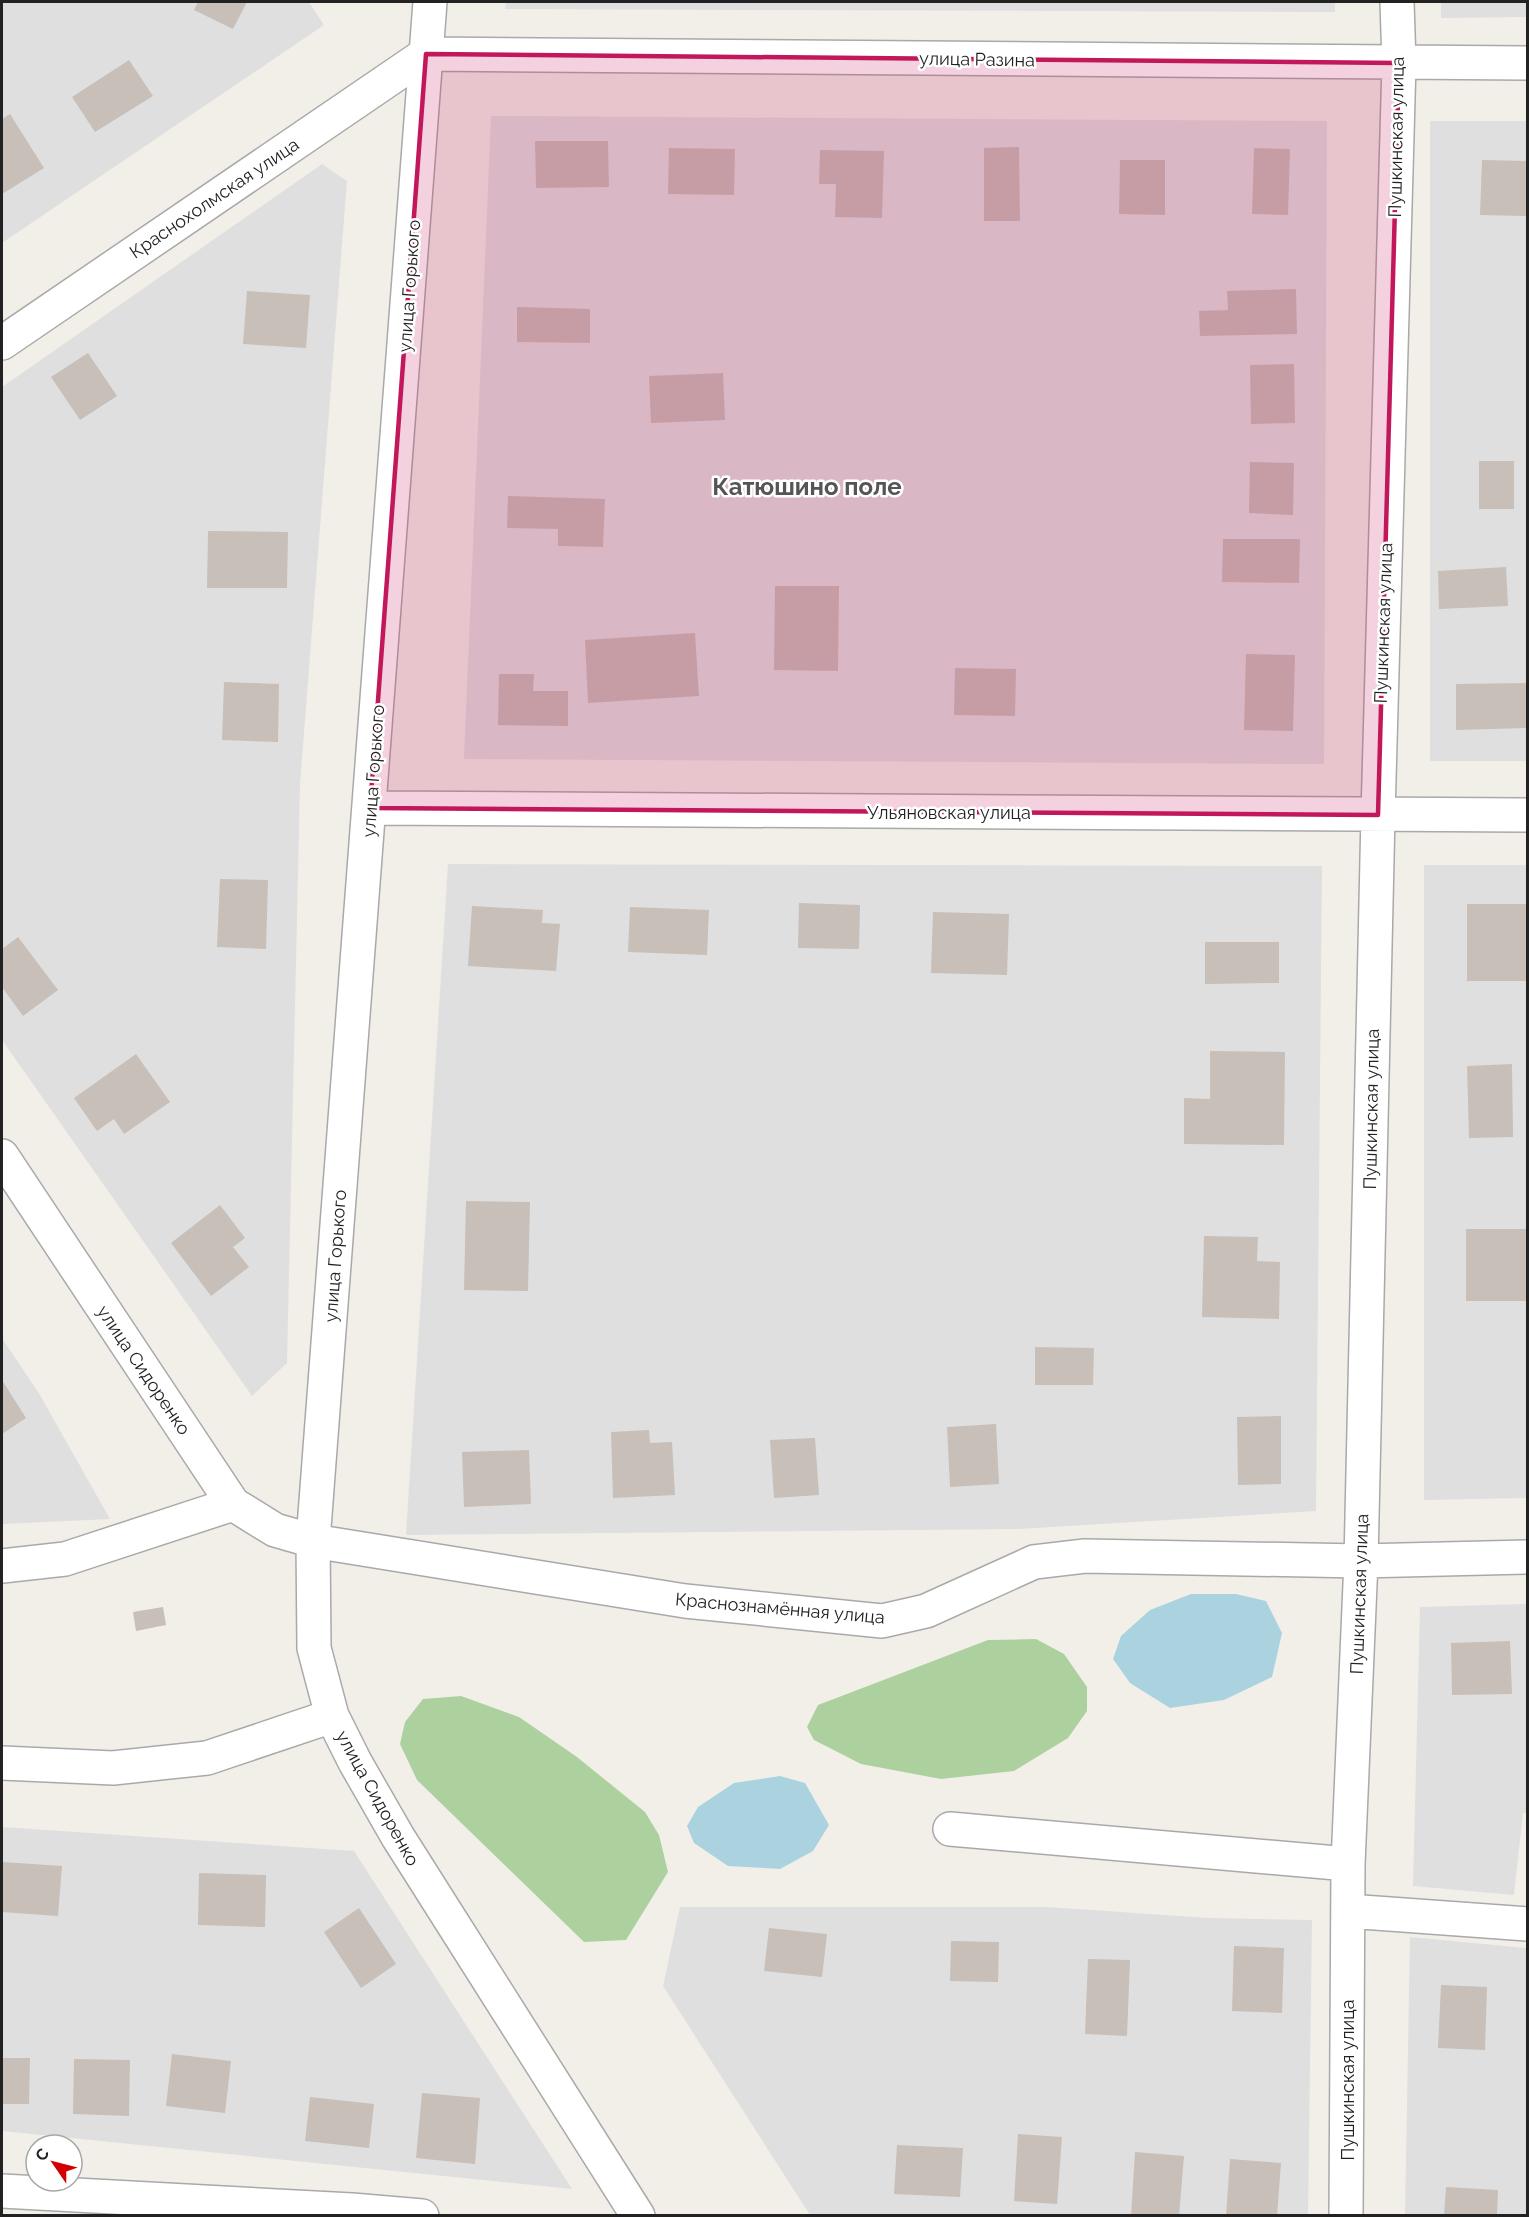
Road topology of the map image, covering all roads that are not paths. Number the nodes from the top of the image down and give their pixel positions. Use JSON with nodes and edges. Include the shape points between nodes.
{"nodes":[{"id":1,"x":430,"y":2,"type":"edge"},
{"id":2,"x":1397,"y":2,"type":"edge"},
{"id":3,"x":426,"y":54,"type":"junction"},
{"id":4,"x":1399,"y":63,"type":"junction"},
{"id":5,"x":1527,"y":63,"type":"edge"},
{"id":6,"x":2,"y":343,"type":"edge"},
{"id":7,"x":370,"y":808,"type":"junction"},
{"id":8,"x":1378,"y":815,"type":"junction"},
{"id":9,"x":1527,"y":815,"type":"edge"},
{"id":10,"x":2,"y":1156,"type":"edge"},
{"id":11,"x":233,"y":1504,"type":"junction"},
{"id":12,"x":313,"y":1540,"type":"junction"},
{"id":13,"x":1527,"y":1557,"type":"edge"},
{"id":14,"x":1361,"y":1561,"type":"junction"},
{"id":15,"x":2,"y":1566,"type":"edge"},
{"id":16,"x":332,"y":1716,"type":"junction"},
{"id":17,"x":2,"y":1762,"type":"edge"},
{"id":18,"x":950,"y":1829,"type":"dead end"},
{"id":19,"x":1348,"y":1864,"type":"junction"},
{"id":20,"x":1348,"y":1911,"type":"junction"},
{"id":21,"x":1527,"y":1924,"type":"edge"},
{"id":22,"x":2,"y":2191,"type":"edge"},
{"id":23,"x":349,"y":2212,"type":"edge"},
{"id":24,"x":422,"y":2216,"type":"edge"},
{"id":25,"x":638,"y":2216,"type":"edge"},
{"id":26,"x":1346,"y":2216,"type":"edge"}],
"edges":[{"from":1,"to":3,"type":"street","name":"улица Горького"},
{"from":2,"to":4,"type":"street","name":"Пушкинская улица"},
{"from":3,"to":4,"type":"street","name":"улица Разина"},
{"from":3,"to":6,"type":"street","name":"Краснохолмская улица"},
{"from":3,"to":7,"type":"street","name":"улица Горького"},
{"from":4,"to":5,"type":"street","name":"улица Разина"},
{"from":4,"to":8,"type":"street","name":"Пушкинская улица"},
{"from":7,"to":8,"type":"street","name":"Ульяновская улица"},
{"from":7,"to":12,"type":"street","name":"улица Горького"},
{"from":8,"to":9,"type":"street","name":"Ульяновская улица"},
{"from":8,"to":14,"type":"street","name":"Пушкинская улица"},
{"from":10,"to":11,"type":"street","name":"улица Сидоренко"},
{"from":11,"to":12,"type":"street","name":"улица Сидоренко","via":[[275,1530]]},
{"from":11,"to":15,"type":"street","via":[[65,1559]]},
{"from":12,"to":14,"type":"street","name":"Краснознамённая улица","via":[[685,1601],[882,1621],[926,1611],[1034,1562],[1085,1556]]},
{"from":12,"to":16,"type":"street","name":"улица Сидоренко","via":[[314,1648]]},
{"from":13,"to":14,"type":"street","name":"Краснознамённая улица"},
{"from":14,"to":19,"type":"street","name":"Пушкинская улица"},
{"from":16,"to":17,"type":"street","via":[[207,1758],[113,1768]]},
{"from":16,"to":25,"type":"street","name":"улица Сидоренко","via":[[398,1837]]},
{"from":18,"to":19,"type":"street"},
{"from":19,"to":20,"type":"street","name":"Пушкинская улица"},
{"from":20,"to":21,"type":"street"},
{"from":20,"to":26,"type":"street","name":"Пушкинская улица"},
{"from":22,"to":23,"type":"street"},
{"from":23,"to":24,"type":"street"}]}
